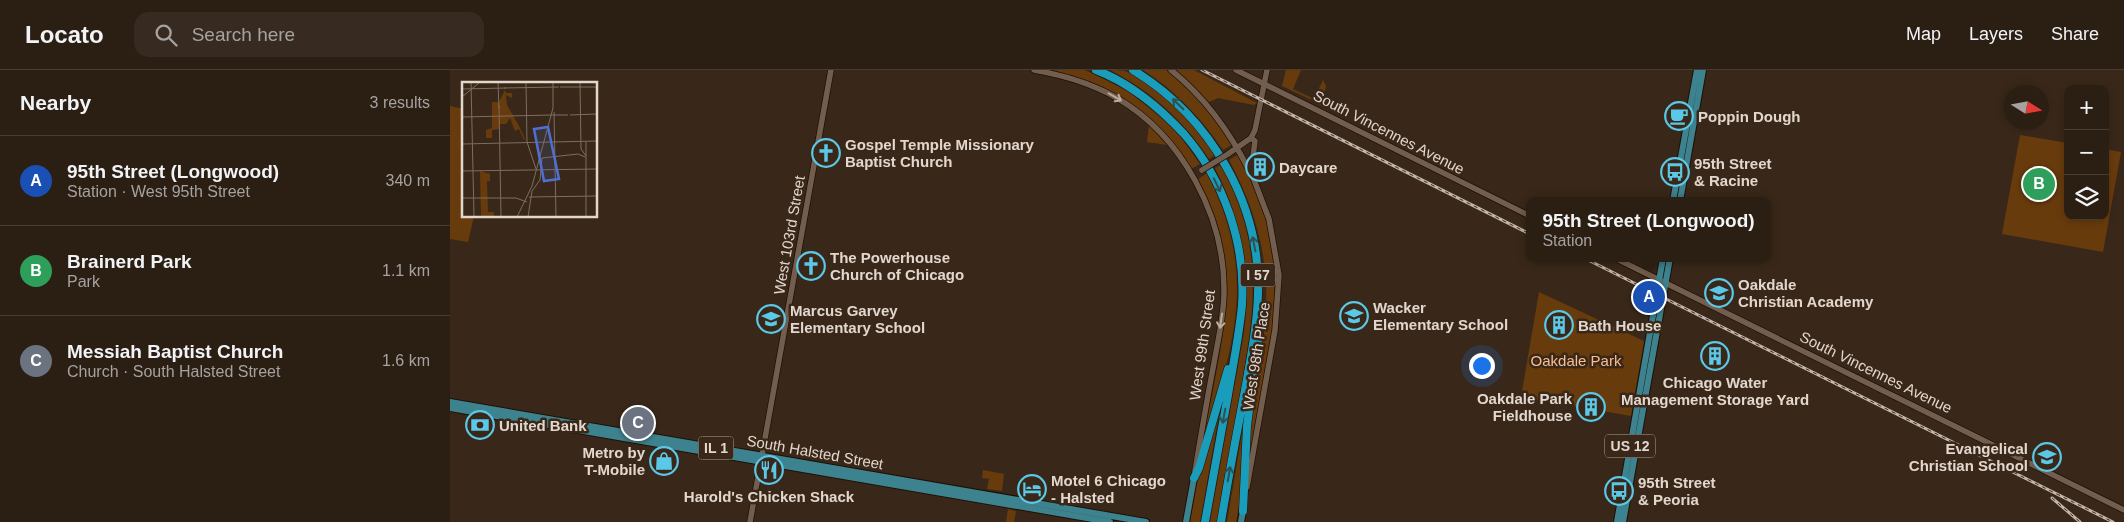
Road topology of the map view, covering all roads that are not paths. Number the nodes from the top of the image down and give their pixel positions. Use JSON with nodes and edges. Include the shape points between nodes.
{"nodes":[{"id":1,"x":831,"y":70,"type":"edge"},
{"id":2,"x":1034,"y":70,"type":"edge"},
{"id":3,"x":1096,"y":70,"type":"edge"},
{"id":4,"x":1133,"y":70,"type":"edge"},
{"id":5,"x":1171,"y":70,"type":"edge"},
{"id":6,"x":1236,"y":70,"type":"edge"},
{"id":7,"x":1266,"y":70,"type":"edge"},
{"id":8,"x":1697,"y":70,"type":"edge"},
{"id":9,"x":1703,"y":70,"type":"edge"},
{"id":10,"x":1264,"y":84,"type":"junction"},
{"id":11,"x":1253,"y":140,"type":"junction"},
{"id":12,"x":1238,"y":148,"type":"junction"},
{"id":13,"x":1251,"y":172,"type":"junction"},
{"id":14,"x":1192,"y":176,"type":"junction"},
{"id":15,"x":1675,"y":197,"type":"edge"},
{"id":16,"x":1681,"y":197,"type":"edge"},
{"id":17,"x":1526,"y":214,"type":"edge"},
{"id":18,"x":1623,"y":262,"type":"edge"},
{"id":19,"x":1664,"y":262,"type":"edge"},
{"id":20,"x":1669,"y":262,"type":"edge"},
{"id":21,"x":1663,"y":281,"type":"junction"},
{"id":22,"x":1258,"y":293,"type":"junction"},
{"id":23,"x":1235,"y":351,"type":"junction"},
{"id":24,"x":450,"y":402,"type":"edge"},
{"id":25,"x":450,"y":408,"type":"edge"},
{"id":26,"x":549,"y":422,"type":"junction"},
{"id":27,"x":762,"y":458,"type":"junction"},
{"id":28,"x":1194,"y":478,"type":"junction"},
{"id":29,"x":2124,"y":510,"type":"edge"},
{"id":30,"x":1243,"y":511,"type":"junction"},
{"id":31,"x":750,"y":522,"type":"edge"},
{"id":32,"x":1110,"y":522,"type":"edge"},
{"id":33,"x":1146,"y":522,"type":"edge"},
{"id":34,"x":1186,"y":522,"type":"edge"},
{"id":35,"x":1205,"y":522,"type":"edge"},
{"id":36,"x":1221,"y":522,"type":"edge"},
{"id":37,"x":1241,"y":522,"type":"edge"},
{"id":38,"x":1617,"y":522,"type":"edge"},
{"id":39,"x":1623,"y":522,"type":"edge"}],
"edges":[{"from":1,"to":27,"type":"main road","name":"West 103rd Street"},
{"from":2,"to":14,"type":"main road","name":"West 99th Street","one_way":true,"via":[[1061,75],[1116,97],[1147,120]]},
{"from":3,"to":23,"type":"highway","number":"I 57","one_way":true,"via":[[1137,92],[1163,113],[1195,147],[1219,189],[1233,223],[1242,276],[1242,304]]},
{"from":22,"to":4,"type":"highway","number":"I 57","one_way":true,"via":[[1257,259],[1251,231],[1240,193],[1222,157],[1176,102]]},
{"from":5,"to":12,"type":"main road","name":"West 98th Place","via":[[1210,106]]},
{"from":6,"to":10,"type":"main road","name":"South Vincennes Avenue"},
{"from":7,"to":10,"type":"main road"},
{"from":8,"to":15,"type":"main road"},
{"from":9,"to":16,"type":"main road"},
{"from":10,"to":11,"type":"main road"},
{"from":10,"to":17,"type":"main road","name":"South Vincennes Avenue"},
{"from":11,"to":12,"type":"main road"},
{"from":11,"to":13,"type":"main road"},
{"from":12,"to":13,"type":"main road","name":"West 98th Place"},
{"from":12,"to":14,"type":"main road","bridge":true},
{"from":13,"to":30,"type":"main road","name":"West 98th Place","via":[[1269,219],[1279,275],[1275,330]]},
{"from":14,"to":28,"type":"main road","name":"West 99th Street","one_way":true,"via":[[1218,238],[1224,292]]},
{"from":18,"to":21,"type":"main road","name":"South Vincennes Avenue"},
{"from":19,"to":21,"type":"main road","number":"US 12"},
{"from":20,"to":21,"type":"main road","number":"US 12"},
{"from":21,"to":29,"type":"main road","name":"South Vincennes Avenue"},
{"from":21,"to":38,"type":"main road","number":"US 12"},
{"from":21,"to":39,"type":"main road","number":"US 12"},
{"from":22,"to":30,"type":"highway","via":[[1262,312],[1246,426]]},
{"from":36,"to":22,"type":"highway","number":"I 57","one_way":true,"via":[[1252,352]]},
{"from":23,"to":28,"type":"highway"},
{"from":23,"to":35,"type":"highway","number":"I 57","one_way":true},
{"from":24,"to":26,"type":"main road","name":"South Halsted Street","number":"IL 1"},
{"from":25,"to":26,"type":"main road","name":"South Halsted Street","number":"IL 1"},
{"from":26,"to":27,"type":"main road","name":"South Halsted Street","number":"IL 1"},
{"from":27,"to":31,"type":"main road","name":"West 103rd Street"},
{"from":27,"to":32,"type":"main road","name":"South Halsted Street","number":"IL 1"},
{"from":27,"to":33,"type":"main road","name":"South Halsted Street","number":"IL 1"},
{"from":28,"to":34,"type":"main road","name":"West 99th Street"},
{"from":30,"to":37,"type":"main road","name":"West 98th Place"}]}
